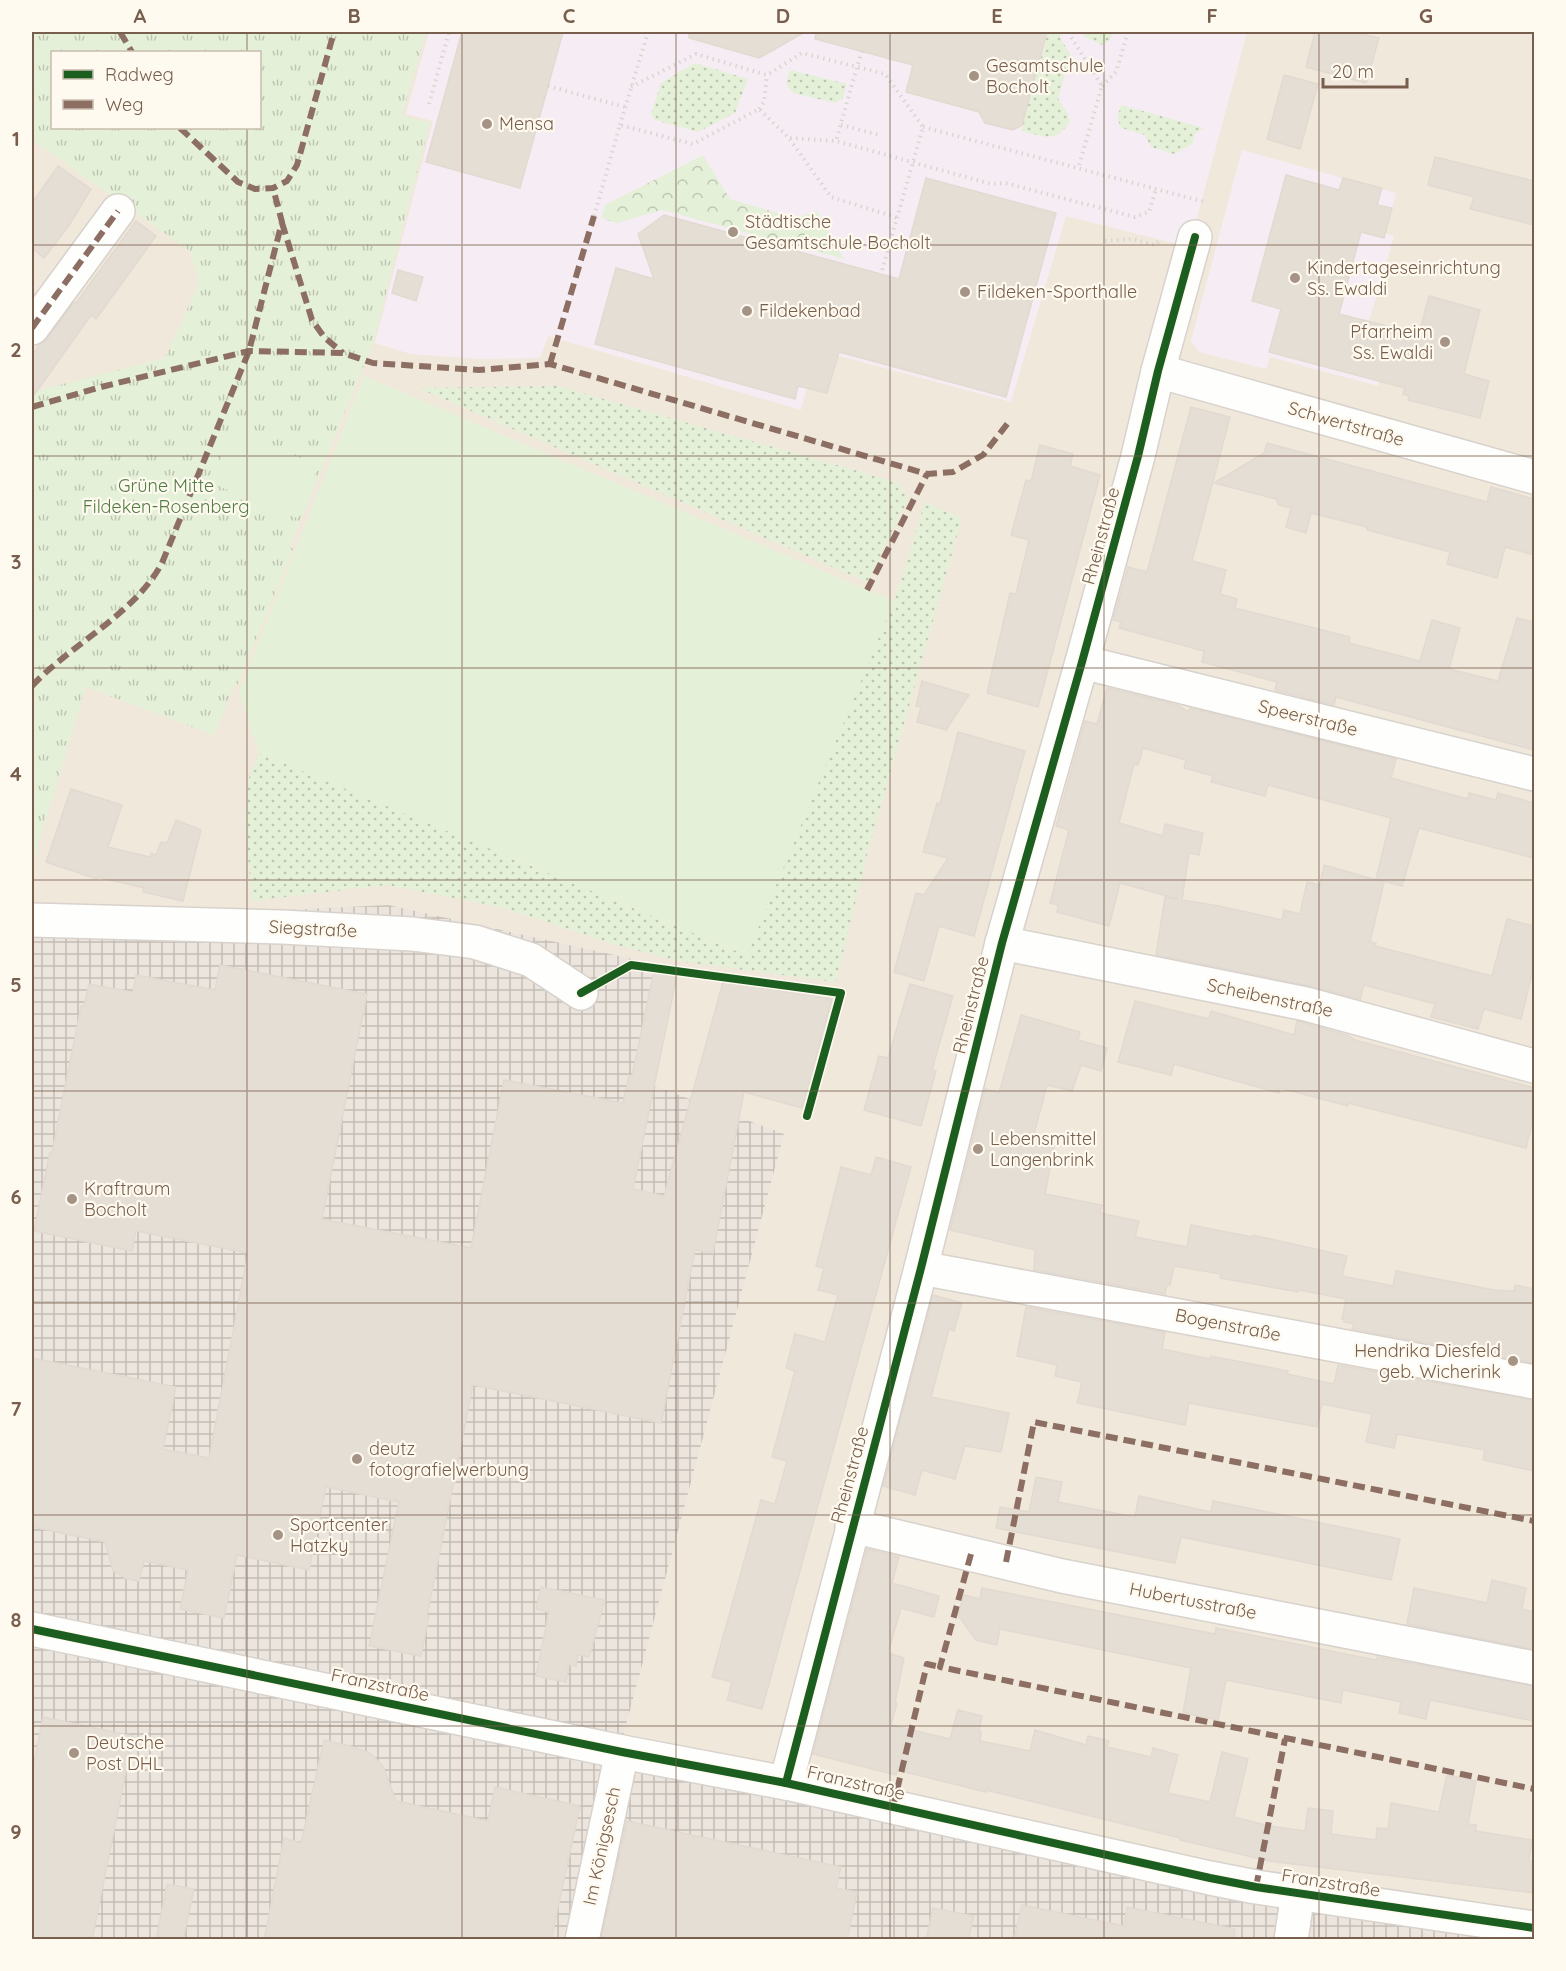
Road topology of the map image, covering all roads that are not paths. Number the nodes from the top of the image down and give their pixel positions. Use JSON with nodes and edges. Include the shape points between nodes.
{"nodes":[{"id":1,"x":118,"y":212,"type":"dead end"},
{"id":2,"x":1196,"y":237,"type":"dead end"},
{"id":3,"x":32,"y":328,"type":"edge"},
{"id":4,"x":1158,"y":371,"type":"junction"},
{"id":5,"x":1534,"y":477,"type":"edge"},
{"id":6,"x":1082,"y":662,"type":"junction"},
{"id":7,"x":1534,"y":774,"type":"edge"},
{"id":8,"x":32,"y":920,"type":"edge"},
{"id":9,"x":1002,"y":943,"type":"junction"},
{"id":10,"x":581,"y":993,"type":"dead end"},
{"id":11,"x":1534,"y":1066,"type":"edge"},
{"id":12,"x":921,"y":1268,"type":"junction"},
{"id":13,"x":1534,"y":1382,"type":"edge"},
{"id":14,"x":852,"y":1526,"type":"junction"},
{"id":15,"x":32,"y":1629,"type":"edge"},
{"id":16,"x":1534,"y":1668,"type":"edge"},
{"id":17,"x":622,"y":1752,"type":"junction"},
{"id":18,"x":786,"y":1783,"type":"junction"},
{"id":19,"x":1298,"y":1893,"type":"junction"},
{"id":20,"x":1534,"y":1928,"type":"edge"},
{"id":21,"x":1496,"y":1931,"type":"edge"},
{"id":22,"x":582,"y":1940,"type":"edge"},
{"id":23,"x":1291,"y":1940,"type":"edge"}],
"edges":[{"from":1,"to":3,"type":"street"},
{"from":2,"to":4,"type":"street","name":"Rheinstraße"},
{"from":4,"to":5,"type":"street","name":"Schwertstraße"},
{"from":4,"to":6,"type":"street","name":"Rheinstraße"},
{"from":6,"to":7,"type":"street","name":"Speerstraße"},
{"from":6,"to":9,"type":"street","name":"Rheinstraße"},
{"from":8,"to":10,"type":"street","name":"Siegstraße","via":[[282,927],[412,934],[475,942],[531,960]]},
{"from":9,"to":11,"type":"street","name":"Scheibenstraße","via":[[1306,1004]]},
{"from":9,"to":12,"type":"street","name":"Rheinstraße"},
{"from":12,"to":13,"type":"street","name":"Bogenstraße"},
{"from":12,"to":14,"type":"street","name":"Rheinstraße"},
{"from":14,"to":16,"type":"street","name":"Hubertusstraße","via":[[1062,1576]]},
{"from":14,"to":18,"type":"street","name":"Rheinstraße"},
{"from":15,"to":17,"type":"street","name":"Franzstraße"},
{"from":17,"to":18,"type":"street","name":"Franzstraße"},
{"from":17,"to":22,"type":"street","name":"Im Königsesch"},
{"from":18,"to":19,"type":"street","name":"Franzstraße","via":[[1210,1878]]},
{"from":19,"to":21,"type":"street","name":"Franzstraße"},
{"from":19,"to":23,"type":"street"},
{"from":20,"to":21,"type":"street","name":"Franzstraße"}]}
